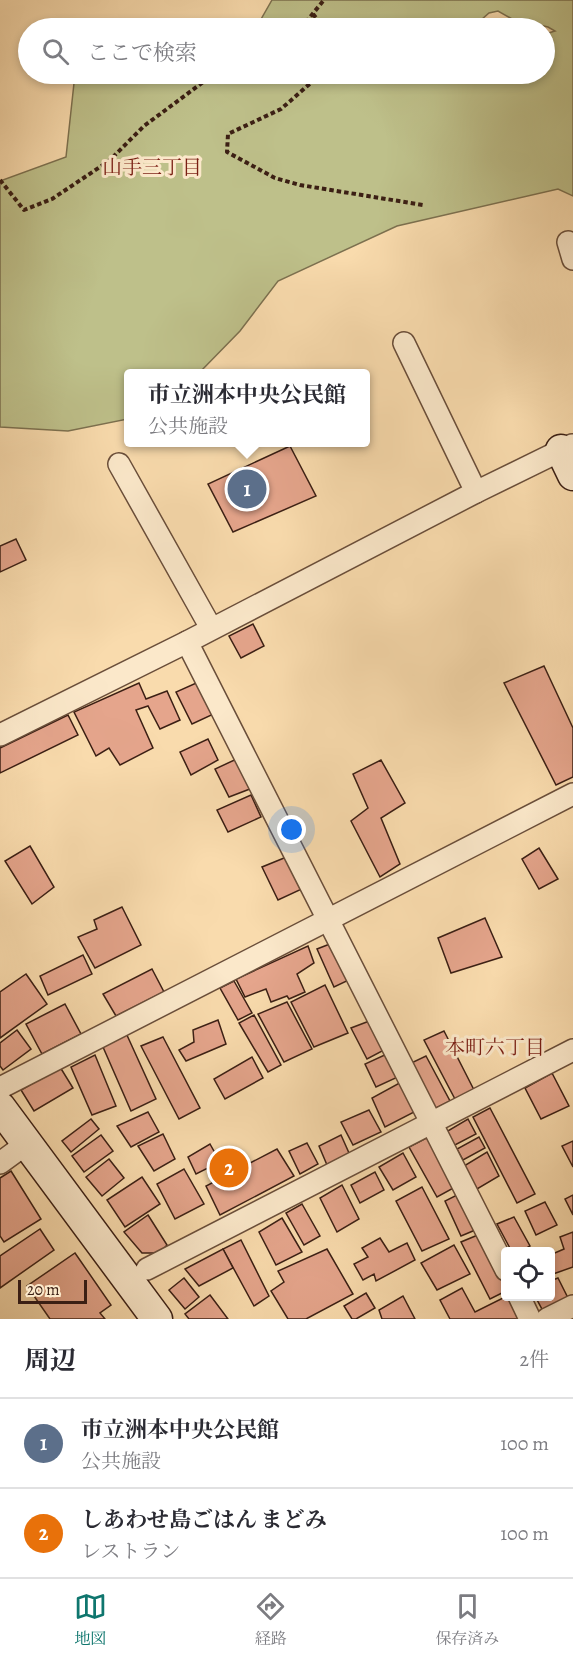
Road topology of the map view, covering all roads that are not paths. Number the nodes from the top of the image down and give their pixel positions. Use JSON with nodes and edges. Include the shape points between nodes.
{"nodes":[{"id":1,"x":404,"y":343,"type":"dead end"},
{"id":2,"x":569,"y":457,"type":"edge"},
{"id":3,"x":119,"y":464,"type":"dead end"},
{"id":4,"x":476,"y":492,"type":"junction"},
{"id":5,"x":211,"y":628,"type":"junction"},
{"id":6,"x":187,"y":642,"type":"junction"},
{"id":7,"x":0,"y":735,"type":"edge"},
{"id":8,"x":573,"y":794,"type":"edge"},
{"id":9,"x":327,"y":919,"type":"junction"},
{"id":10,"x":573,"y":1050,"type":"edge"},
{"id":11,"x":0,"y":1088,"type":"edge"},
{"id":12,"x":0,"y":1107,"type":"edge"},
{"id":13,"x":432,"y":1122,"type":"junction"},
{"id":14,"x":26,"y":1143,"type":"junction"},
{"id":15,"x":0,"y":1163,"type":"edge"},
{"id":16,"x":501,"y":1260,"type":"edge"},
{"id":17,"x":147,"y":1269,"type":"dead end"},
{"id":18,"x":521,"y":1301,"type":"edge"},
{"id":19,"x":573,"y":1306,"type":"edge"},
{"id":20,"x":153,"y":1317,"type":"edge"},
{"id":21,"x":530,"y":1319,"type":"edge"},
{"id":22,"x":547,"y":1319,"type":"edge"}],
"edges":[{"from":1,"to":4,"type":"street"},
{"from":2,"to":4,"type":"street"},
{"from":3,"to":5,"type":"street"},
{"from":4,"to":5,"type":"street"},
{"from":5,"to":6,"type":"street"},
{"from":6,"to":7,"type":"street"},
{"from":6,"to":9,"type":"street"},
{"from":8,"to":9,"type":"street"},
{"from":9,"to":11,"type":"street"},
{"from":9,"to":13,"type":"street"},
{"from":10,"to":13,"type":"street"},
{"from":12,"to":14,"type":"street"},
{"from":13,"to":16,"type":"street"},
{"from":13,"to":17,"type":"street"},
{"from":14,"to":15,"type":"street"},
{"from":14,"to":20,"type":"street"},
{"from":18,"to":21,"type":"street"},
{"from":19,"to":22,"type":"street"}]}
